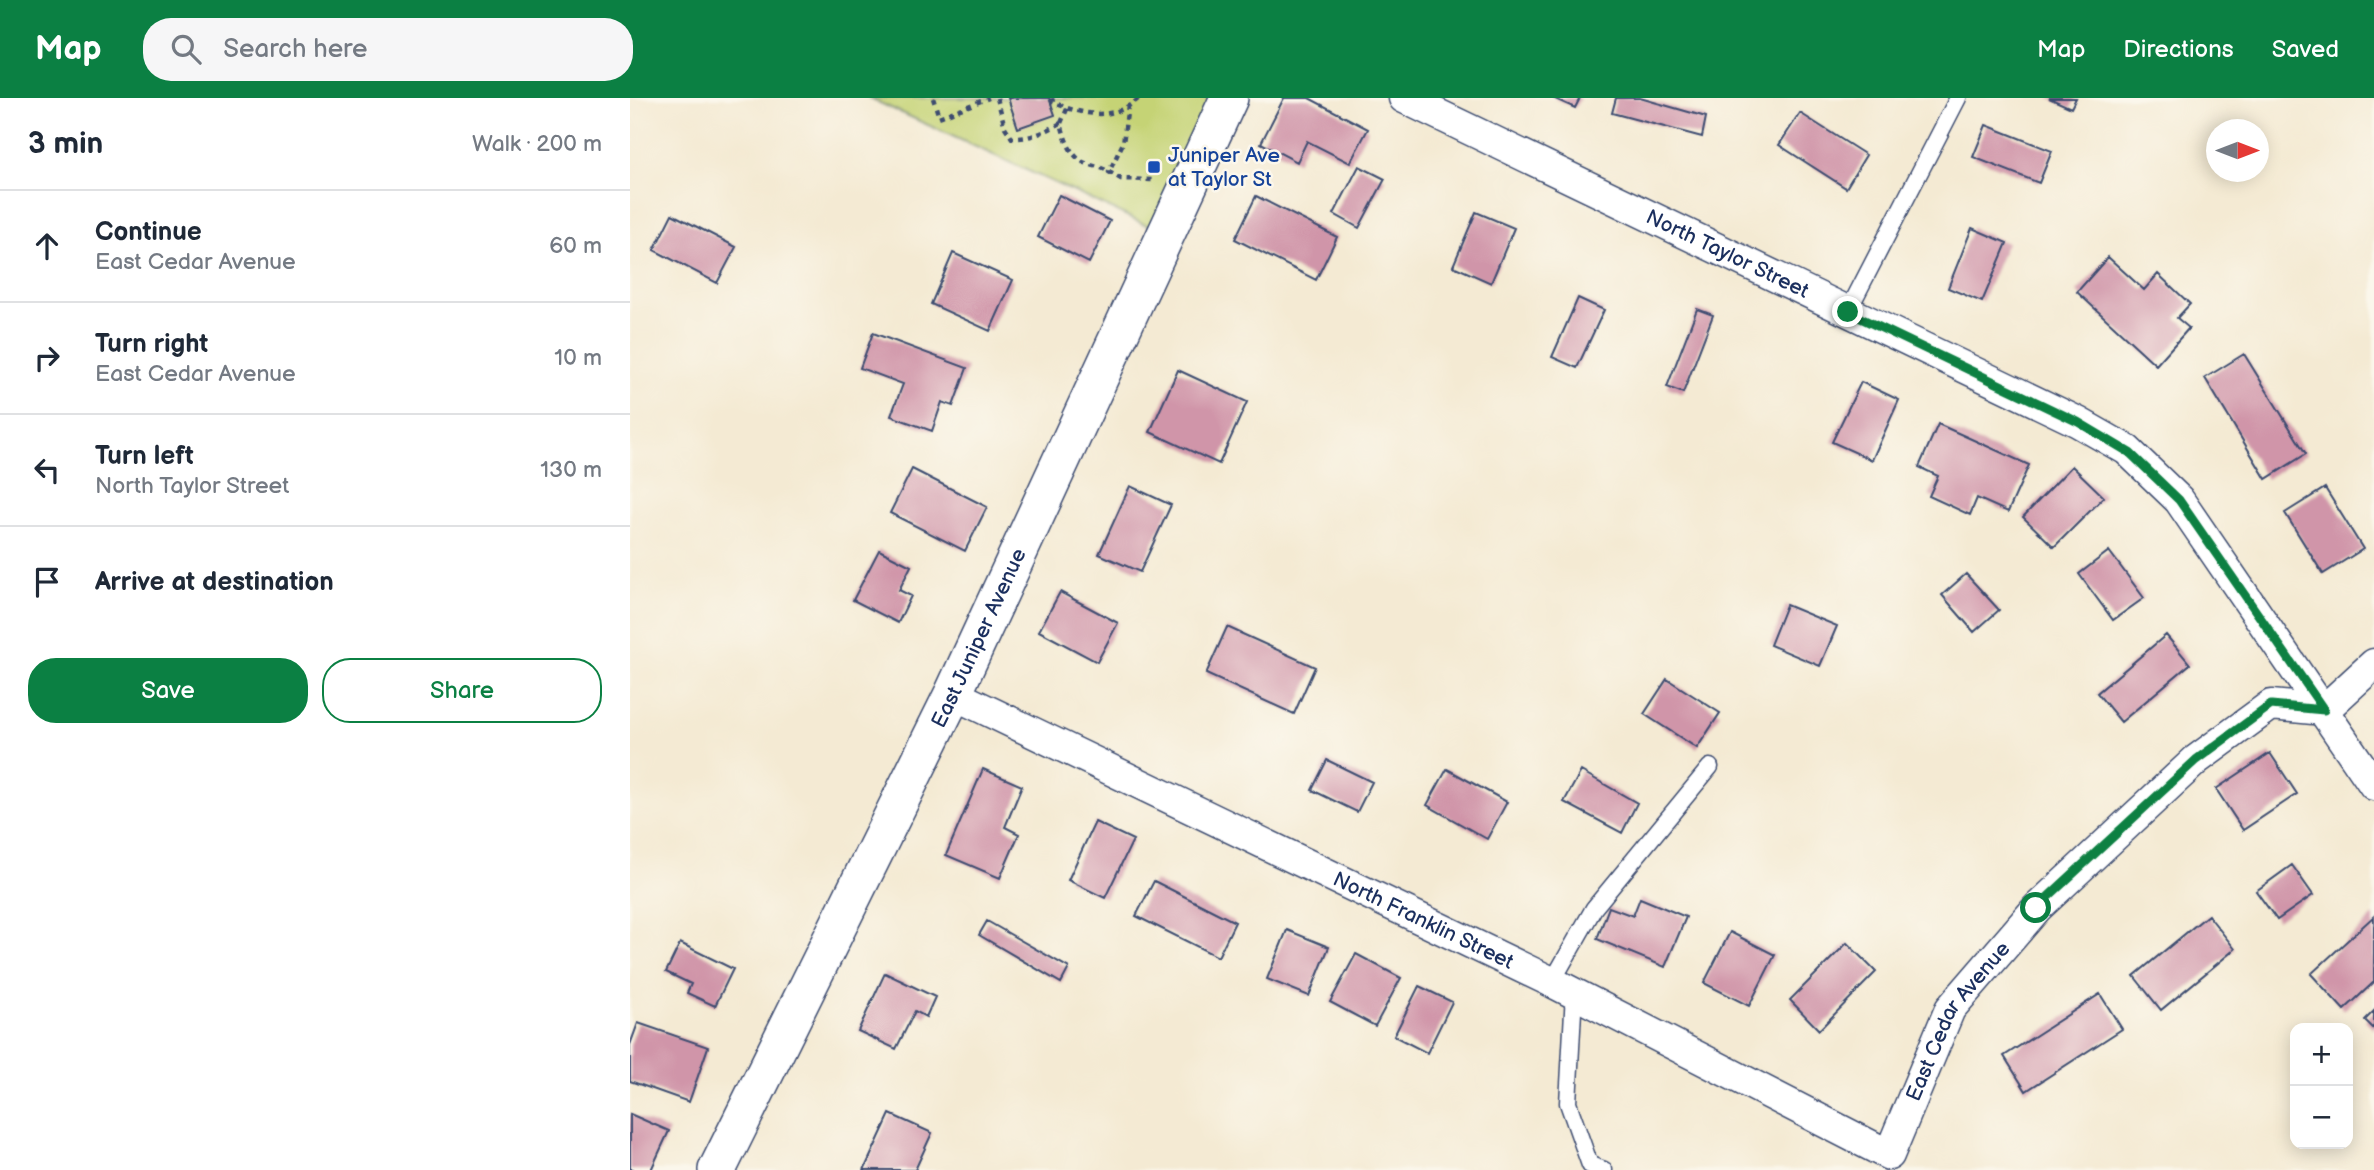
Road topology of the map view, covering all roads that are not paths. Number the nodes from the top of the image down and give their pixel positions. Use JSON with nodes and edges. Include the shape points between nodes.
{"nodes":[{"id":1,"x":1229,"y":98,"type":"edge"},
{"id":2,"x":1404,"y":98,"type":"edge"},
{"id":3,"x":1958,"y":98,"type":"edge"},
{"id":4,"x":1848,"y":312,"type":"junction"},
{"id":5,"x":2374,"y":664,"type":"edge"},
{"id":6,"x":953,"y":694,"type":"junction"},
{"id":7,"x":2324,"y":710,"type":"junction"},
{"id":8,"x":1710,"y":767,"type":"dead end"},
{"id":9,"x":2374,"y":785,"type":"edge"},
{"id":10,"x":1563,"y":987,"type":"junction"},
{"id":11,"x":1890,"y":1163,"type":"edge"},
{"id":12,"x":717,"y":1170,"type":"edge"},
{"id":13,"x":1604,"y":1170,"type":"edge"}],
"edges":[{"from":1,"to":6,"type":"street","name":"East Juniper Avenue"},
{"from":2,"to":4,"type":"street","name":"North Taylor Street"},
{"from":3,"to":4,"type":"lane"},
{"from":4,"to":7,"type":"street","name":"North Taylor Street","via":[[2078,422],[2130,453],[2179,500]]},
{"from":5,"to":7,"type":"street"},
{"from":6,"to":10,"type":"street","name":"North Franklin Street"},
{"from":6,"to":12,"type":"street","name":"East Juniper Avenue"},
{"from":7,"to":9,"type":"street","name":"North Taylor Street"},
{"from":7,"to":11,"type":"street","name":"East Cedar Avenue","via":[[2271,705],[2196,760],[2036,908],[1950,1009]]},
{"from":8,"to":10,"type":"lane","via":[[1594,908]]},
{"from":10,"to":11,"type":"street","name":"North Franklin Street"},
{"from":10,"to":13,"type":"lane","via":[[1568,1103],[1590,1165]]}]}
